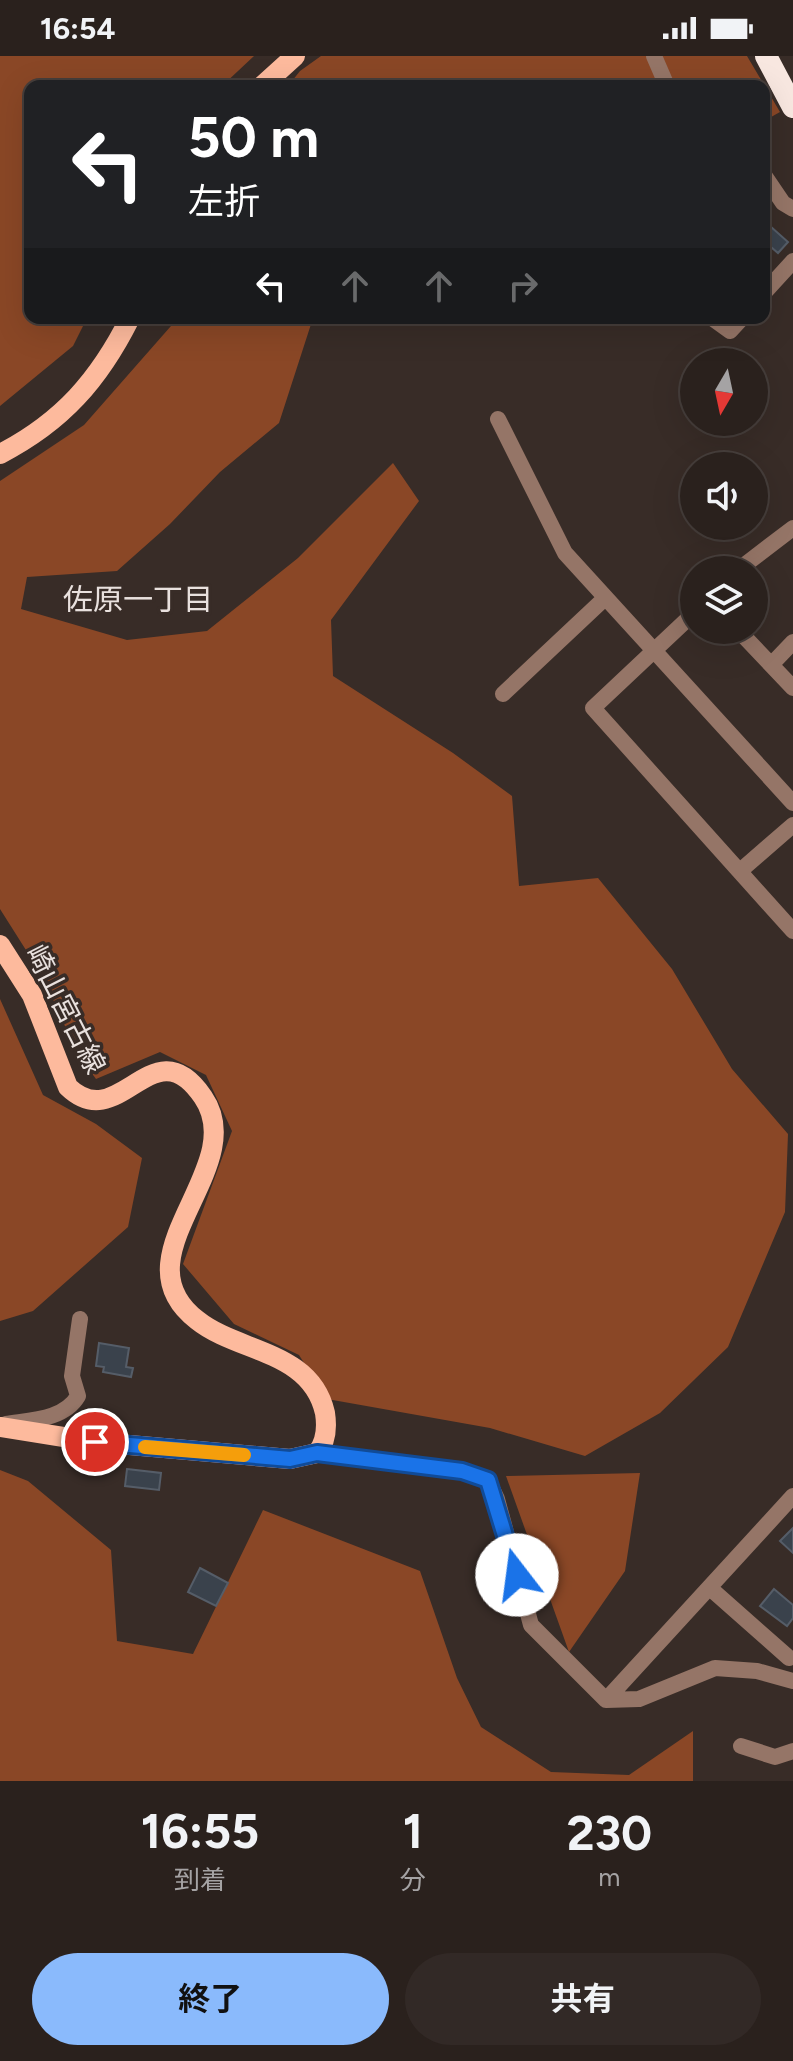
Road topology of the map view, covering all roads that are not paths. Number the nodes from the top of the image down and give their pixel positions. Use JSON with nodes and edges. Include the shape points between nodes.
{"nodes":[{"id":1,"x":295,"y":56,"type":"edge"},
{"id":2,"x":654,"y":56,"type":"edge"},
{"id":3,"x":766,"y":56,"type":"edge"},
{"id":4,"x":269,"y":80,"type":"edge"},
{"id":5,"x":664,"y":80,"type":"edge"},
{"id":6,"x":793,"y":107,"type":"edge"},
{"id":7,"x":770,"y":184,"type":"edge"},
{"id":8,"x":793,"y":209,"type":"edge"},
{"id":9,"x":793,"y":261,"type":"edge"},
{"id":10,"x":770,"y":286,"type":"edge"},
{"id":11,"x":127,"y":324,"type":"edge"},
{"id":12,"x":720,"y":324,"type":"edge"},
{"id":13,"x":736,"y":324,"type":"edge"},
{"id":14,"x":498,"y":419,"type":"dead end"},
{"id":15,"x":0,"y":454,"type":"edge"},
{"id":16,"x":793,"y":528,"type":"edge"},
{"id":17,"x":756,"y":556,"type":"edge"},
{"id":18,"x":604,"y":599,"type":"junction"},
{"id":19,"x":680,"y":626,"type":"edge"},
{"id":20,"x":793,"y":642,"type":"edge"},
{"id":21,"x":751,"y":644,"type":"edge"},
{"id":22,"x":653,"y":652,"type":"junction"},
{"id":23,"x":771,"y":665,"type":"junction"},
{"id":24,"x":793,"y":688,"type":"edge"},
{"id":25,"x":503,"y":694,"type":"dead end"},
{"id":26,"x":793,"y":803,"type":"edge"},
{"id":27,"x":793,"y":825,"type":"edge"},
{"id":28,"x":740,"y":871,"type":"junction"},
{"id":29,"x":793,"y":931,"type":"edge"},
{"id":30,"x":0,"y":945,"type":"edge"},
{"id":31,"x":80,"y":1319,"type":"dead end"},
{"id":32,"x":0,"y":1426,"type":"edge"},
{"id":33,"x":317,"y":1453,"type":"junction"},
{"id":34,"x":793,"y":1496,"type":"edge"},
{"id":35,"x":711,"y":1589,"type":"junction"},
{"id":36,"x":791,"y":1656,"type":"edge"},
{"id":37,"x":774,"y":1676,"type":"junction"},
{"id":38,"x":793,"y":1681,"type":"edge"},
{"id":39,"x":606,"y":1700,"type":"junction"},
{"id":40,"x":741,"y":1746,"type":"dead end"},
{"id":41,"x":793,"y":1751,"type":"edge"}],
"edges":[{"from":1,"to":4,"type":"main road"},
{"from":2,"to":5,"type":"street"},
{"from":3,"to":6,"type":"highway"},
{"from":7,"to":8,"type":"street"},
{"from":9,"to":10,"type":"street"},
{"from":11,"to":15,"type":"main road","via":[[113,354],[78,398],[38,435]]},
{"from":12,"to":13,"type":"street","via":[[730,331]]},
{"from":14,"to":18,"type":"street","via":[[556,540]]},
{"from":16,"to":17,"type":"street"},
{"from":18,"to":22,"type":"street"},
{"from":18,"to":25,"type":"street"},
{"from":19,"to":22,"type":"street"},
{"from":20,"to":23,"type":"street"},
{"from":21,"to":23,"type":"street"},
{"from":22,"to":26,"type":"street"},
{"from":22,"to":28,"type":"street","via":[[593,708]]},
{"from":23,"to":24,"type":"street"},
{"from":27,"to":28,"type":"street"},
{"from":28,"to":29,"type":"street"},
{"from":30,"to":33,"type":"main road","name":"崎山宮古線","via":[[32,995],[68,1087],[77,1095],[105,1101],[161,1070],[178,1072],[204,1098],[215,1136],[169,1263],[170,1290],[185,1311],[215,1333],[279,1357],[311,1384],[326,1421]]},
{"from":31,"to":32,"type":"street","via":[[72,1376],[78,1396],[73,1405],[50,1417]]},
{"from":32,"to":33,"type":"main road","via":[[95,1442],[274,1458]]},
{"from":33,"to":39,"type":"street","via":[[462,1471],[488,1480],[531,1625]]},
{"from":34,"to":35,"type":"street"},
{"from":35,"to":36,"type":"street"},
{"from":35,"to":39,"type":"street"},
{"from":36,"to":37,"type":"street"},
{"from":37,"to":38,"type":"street"},
{"from":37,"to":39,"type":"street","via":[[715,1668],[639,1699]]},
{"from":40,"to":41,"type":"street","via":[[775,1757]]}]}
